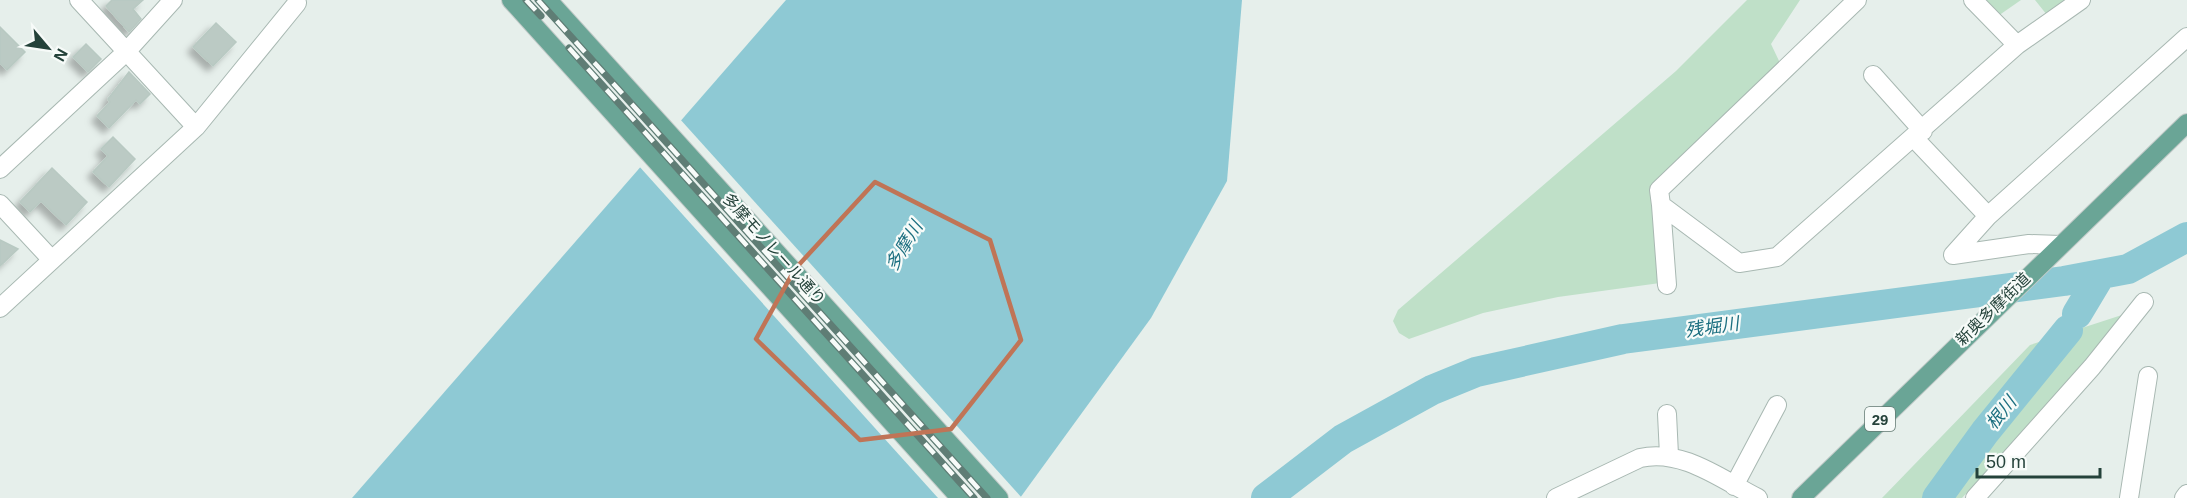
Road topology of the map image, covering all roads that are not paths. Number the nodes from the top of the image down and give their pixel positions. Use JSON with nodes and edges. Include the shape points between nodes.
{"nodes":[{"id":1,"x":79,"y":0,"type":"edge"},
{"id":2,"x":173,"y":0,"type":"edge"},
{"id":3,"x":511,"y":0,"type":"edge"},
{"id":4,"x":548,"y":0,"type":"edge"},
{"id":5,"x":1857,"y":0,"type":"edge"},
{"id":6,"x":1973,"y":0,"type":"edge"},
{"id":7,"x":2081,"y":0,"type":"edge"},
{"id":8,"x":297,"y":3,"type":"dead end"},
{"id":9,"x":2187,"y":37,"type":"edge"},
{"id":10,"x":2017,"y":45,"type":"junction"},
{"id":11,"x":126,"y":52,"type":"junction"},
{"id":12,"x":1873,"y":75,"type":"dead end"},
{"id":13,"x":2187,"y":123,"type":"edge"},
{"id":14,"x":196,"y":127,"type":"junction"},
{"id":15,"x":1919,"y":134,"type":"junction"},
{"id":16,"x":0,"y":169,"type":"edge"},
{"id":17,"x":0,"y":204,"type":"edge"},
{"id":18,"x":1661,"y":205,"type":"junction"},
{"id":19,"x":1988,"y":216,"type":"junction"},
{"id":20,"x":2061,"y":245,"type":"junction"},
{"id":21,"x":52,"y":260,"type":"junction"},
{"id":22,"x":1667,"y":285,"type":"dead end"},
{"id":23,"x":2144,"y":302,"type":"dead end"},
{"id":24,"x":0,"y":308,"type":"edge"},
{"id":25,"x":2148,"y":376,"type":"dead end"},
{"id":26,"x":1777,"y":405,"type":"dead end"},
{"id":27,"x":1667,"y":414,"type":"dead end"},
{"id":28,"x":1669,"y":455,"type":"junction"},
{"id":29,"x":1734,"y":486,"type":"junction"},
{"id":30,"x":2187,"y":494,"type":"edge"},
{"id":31,"x":960,"y":498,"type":"edge"},
{"id":32,"x":999,"y":498,"type":"edge"},
{"id":33,"x":1557,"y":498,"type":"edge"},
{"id":34,"x":1758,"y":498,"type":"edge"},
{"id":35,"x":1801,"y":498,"type":"edge"},
{"id":36,"x":1976,"y":498,"type":"edge"},
{"id":37,"x":2129,"y":498,"type":"edge"},
{"id":38,"x":2184,"y":498,"type":"edge"}],
"edges":[{"from":1,"to":11,"type":"street"},
{"from":2,"to":11,"type":"street"},
{"from":3,"to":31,"type":"main road","name":"多摩モノレール通り"},
{"from":4,"to":32,"type":"main road","name":"多摩モノレール通り"},
{"from":5,"to":18,"type":"street","via":[[1659,190]]},
{"from":6,"to":10,"type":"street"},
{"from":7,"to":10,"type":"street"},
{"from":8,"to":14,"type":"street"},
{"from":9,"to":19,"type":"street"},
{"from":10,"to":15,"type":"street"},
{"from":11,"to":14,"type":"street"},
{"from":11,"to":16,"type":"street"},
{"from":12,"to":15,"type":"street"},
{"from":13,"to":20,"type":"main road","name":"新奥多摩街道","number":"29"},
{"from":14,"to":21,"type":"street"},
{"from":15,"to":18,"type":"street","via":[[1777,257],[1739,263]]},
{"from":15,"to":19,"type":"street"},
{"from":17,"to":21,"type":"street"},
{"from":18,"to":22,"type":"street"},
{"from":19,"to":20,"type":"street","via":[[1953,255],[2029,244]]},
{"from":20,"to":35,"type":"main road","name":"新奥多摩街道","number":"29"},
{"from":21,"to":24,"type":"street"},
{"from":23,"to":36,"type":"street"},
{"from":25,"to":37,"type":"street"},
{"from":26,"to":29,"type":"street"},
{"from":27,"to":28,"type":"street"},
{"from":28,"to":29,"type":"street"},
{"from":28,"to":33,"type":"street","via":[[1640,458]]},
{"from":29,"to":34,"type":"street"},
{"from":30,"to":38,"type":"street"}]}
